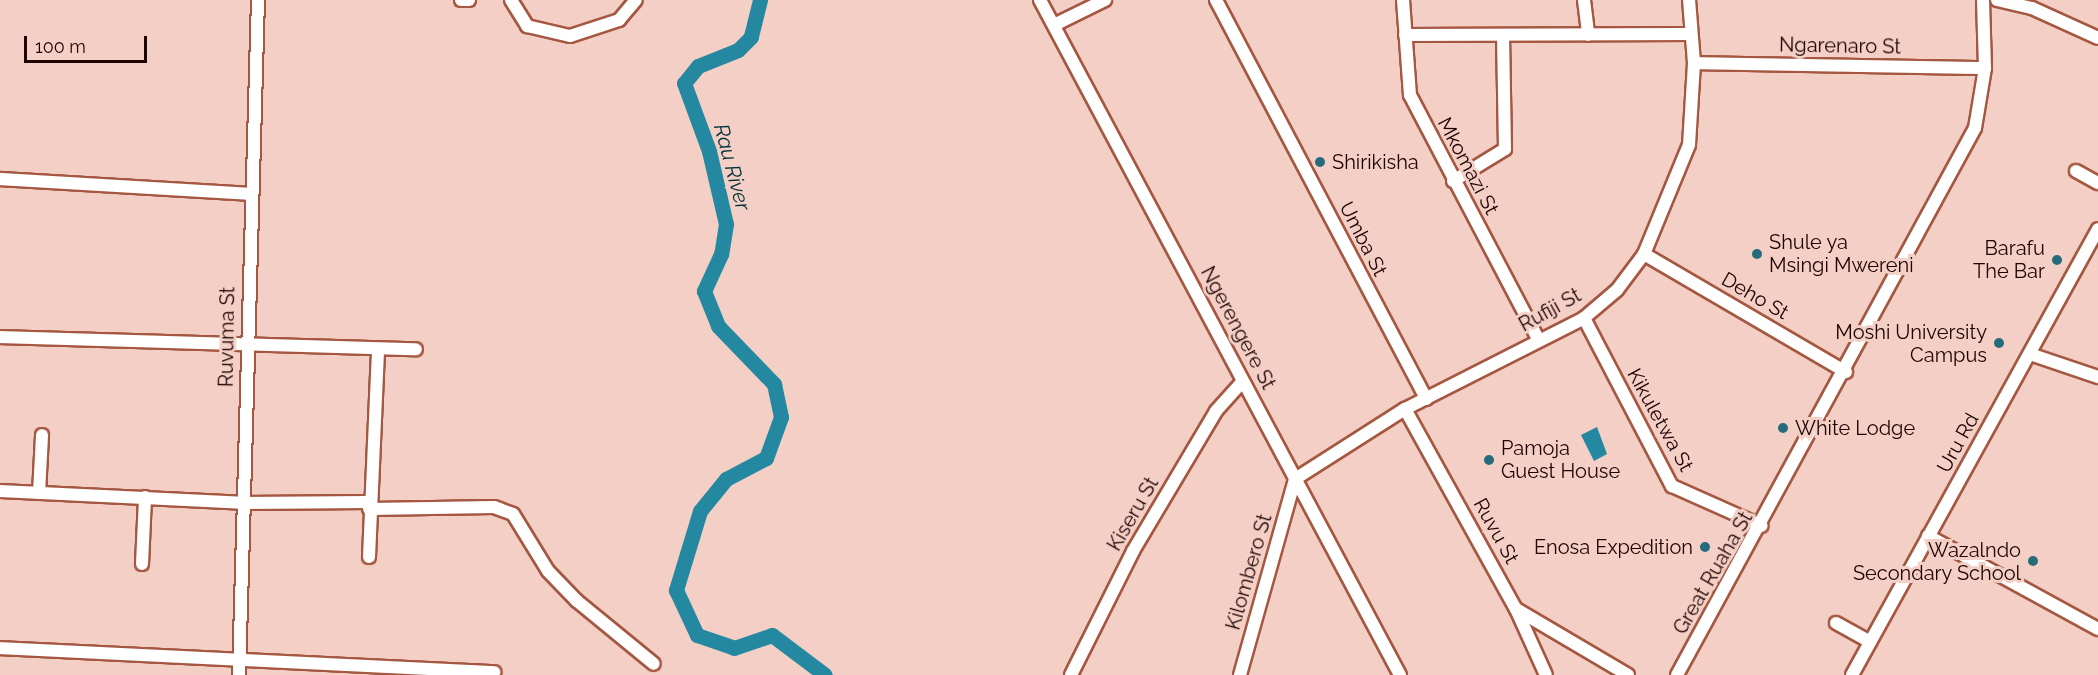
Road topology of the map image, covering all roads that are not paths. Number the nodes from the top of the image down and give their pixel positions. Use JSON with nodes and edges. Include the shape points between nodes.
{"nodes":[{"id":1,"x":258,"y":0,"type":"edge"},
{"id":2,"x":461,"y":0,"type":"edge"},
{"id":3,"x":469,"y":0,"type":"edge"},
{"id":4,"x":511,"y":0,"type":"edge"},
{"id":5,"x":636,"y":0,"type":"edge"},
{"id":6,"x":1040,"y":0,"type":"edge"},
{"id":7,"x":1105,"y":0,"type":"edge"},
{"id":8,"x":1216,"y":0,"type":"edge"},
{"id":9,"x":1403,"y":0,"type":"edge"},
{"id":10,"x":1584,"y":0,"type":"edge"},
{"id":11,"x":1689,"y":0,"type":"edge"},
{"id":12,"x":1983,"y":0,"type":"edge"},
{"id":13,"x":1997,"y":0,"type":"edge"},
{"id":14,"x":2032,"y":4,"type":"edge"},
{"id":15,"x":1054,"y":25,"type":"junction"},
{"id":16,"x":1690,"y":34,"type":"junction"},
{"id":17,"x":1405,"y":35,"type":"junction"},
{"id":18,"x":1587,"y":35,"type":"junction"},
{"id":19,"x":1503,"y":37,"type":"junction"},
{"id":20,"x":2098,"y":38,"type":"edge"},
{"id":21,"x":1694,"y":63,"type":"junction"},
{"id":22,"x":1986,"y":68,"type":"junction"},
{"id":23,"x":2076,"y":171,"type":"dead end"},
{"id":24,"x":0,"y":179,"type":"edge"},
{"id":25,"x":1453,"y":181,"type":"junction"},
{"id":26,"x":2098,"y":183,"type":"edge"},
{"id":27,"x":251,"y":194,"type":"junction"},
{"id":28,"x":2098,"y":229,"type":"edge"},
{"id":29,"x":1644,"y":254,"type":"junction"},
{"id":30,"x":1584,"y":318,"type":"junction"},
{"id":31,"x":0,"y":337,"type":"edge"},
{"id":32,"x":1538,"y":339,"type":"junction"},
{"id":33,"x":248,"y":343,"type":"junction"},
{"id":34,"x":416,"y":349,"type":"dead end"},
{"id":35,"x":378,"y":350,"type":"junction"},
{"id":36,"x":2030,"y":354,"type":"junction"},
{"id":37,"x":1846,"y":372,"type":"junction"},
{"id":38,"x":2098,"y":377,"type":"edge"},
{"id":39,"x":1243,"y":381,"type":"junction"},
{"id":40,"x":1426,"y":399,"type":"junction"},
{"id":41,"x":1405,"y":409,"type":"junction"},
{"id":42,"x":42,"y":435,"type":"dead end"},
{"id":43,"x":1294,"y":479,"type":"junction"},
{"id":44,"x":0,"y":491,"type":"edge"},
{"id":45,"x":39,"y":493,"type":"junction"},
{"id":46,"x":145,"y":497,"type":"junction"},
{"id":47,"x":242,"y":503,"type":"junction"},
{"id":48,"x":369,"y":506,"type":"junction"},
{"id":49,"x":1762,"y":526,"type":"junction"},
{"id":50,"x":1928,"y":536,"type":"junction"},
{"id":51,"x":369,"y":557,"type":"dead end"},
{"id":52,"x":142,"y":564,"type":"dead end"},
{"id":53,"x":1516,"y":609,"type":"junction"},
{"id":54,"x":1836,"y":624,"type":"dead end"},
{"id":55,"x":2098,"y":629,"type":"edge"},
{"id":56,"x":1870,"y":642,"type":"junction"},
{"id":57,"x":0,"y":648,"type":"edge"},
{"id":58,"x":654,"y":664,"type":"dead end"},
{"id":59,"x":240,"y":669,"type":"edge"},
{"id":60,"x":494,"y":672,"type":"dead end"},
{"id":61,"x":1071,"y":675,"type":"edge"},
{"id":62,"x":1240,"y":675,"type":"edge"},
{"id":63,"x":1400,"y":675,"type":"edge"},
{"id":64,"x":1546,"y":675,"type":"edge"},
{"id":65,"x":1628,"y":675,"type":"edge"},
{"id":66,"x":1677,"y":675,"type":"edge"},
{"id":67,"x":1852,"y":675,"type":"edge"}],
"edges":[{"from":1,"to":27,"type":"street","name":"Ruvuma St"},
{"from":2,"to":3,"type":"street"},
{"from":4,"to":5,"type":"street","via":[[527,26],[570,36],[619,20]]},
{"from":6,"to":15,"type":"street","name":"Ngerengere St"},
{"from":7,"to":15,"type":"street"},
{"from":8,"to":40,"type":"street","name":"Umba St"},
{"from":9,"to":17,"type":"street","name":"Mkomazi St"},
{"from":10,"to":18,"type":"street"},
{"from":11,"to":16,"type":"street","name":"Rufiji St"},
{"from":12,"to":22,"type":"street","name":"Great Ruaha St"},
{"from":13,"to":14,"type":"street"},
{"from":14,"to":20,"type":"street"},
{"from":15,"to":39,"type":"street","name":"Ngerengere St"},
{"from":16,"to":18,"type":"street"},
{"from":16,"to":21,"type":"street","name":"Rufiji St"},
{"from":17,"to":19,"type":"street"},
{"from":17,"to":25,"type":"street","name":"Mkomazi St","via":[[1410,95]]},
{"from":18,"to":19,"type":"street"},
{"from":19,"to":25,"type":"street","via":[[1505,149]]},
{"from":21,"to":22,"type":"street","name":"Ngarenaro St"},
{"from":21,"to":29,"type":"street","name":"Rufiji St","via":[[1687,154]]},
{"from":22,"to":37,"type":"street","name":"Great Ruaha St","via":[[1975,128]]},
{"from":23,"to":26,"type":"street"},
{"from":24,"to":27,"type":"street"},
{"from":25,"to":32,"type":"street","name":"Mkomazi St"},
{"from":27,"to":33,"type":"street","name":"Ruvuma St"},
{"from":28,"to":36,"type":"street","name":"Uru Rd"},
{"from":29,"to":30,"type":"street","name":"Rufiji St","via":[[1617,290]]},
{"from":29,"to":37,"type":"street","name":"Deho St"},
{"from":30,"to":32,"type":"street","name":"Rufiji St"},
{"from":30,"to":49,"type":"street","name":"Kikuletwa St","via":[[1672,486]]},
{"from":31,"to":33,"type":"street"},
{"from":32,"to":40,"type":"street","name":"Rufiji St"},
{"from":33,"to":35,"type":"street"},
{"from":33,"to":47,"type":"street","name":"Ruvuma St"},
{"from":34,"to":35,"type":"street"},
{"from":35,"to":48,"type":"street"},
{"from":36,"to":38,"type":"street"},
{"from":36,"to":50,"type":"street","name":"Uru Rd"},
{"from":37,"to":49,"type":"street","name":"Great Ruaha St"},
{"from":39,"to":43,"type":"street","name":"Ngerengere St"},
{"from":39,"to":61,"type":"street","name":"Kiseru St","via":[[1216,411],[1139,541]]},
{"from":40,"to":41,"type":"street","name":"Rufiji St"},
{"from":41,"to":43,"type":"street","name":"Rufiji St"},
{"from":41,"to":53,"type":"street","name":"Ruvu St"},
{"from":42,"to":45,"type":"street"},
{"from":43,"to":62,"type":"street","name":"Kilombero St"},
{"from":43,"to":63,"type":"street","name":"Ngerengere St"},
{"from":44,"to":45,"type":"street"},
{"from":45,"to":46,"type":"street"},
{"from":46,"to":47,"type":"street"},
{"from":46,"to":52,"type":"street"},
{"from":47,"to":48,"type":"street"},
{"from":47,"to":59,"type":"street","name":"Ruvuma St"},
{"from":48,"to":51,"type":"street"},
{"from":48,"to":58,"type":"street","via":[[494,507],[513,514],[562,586]]},
{"from":49,"to":66,"type":"street","name":"Great Ruaha St"},
{"from":50,"to":55,"type":"street"},
{"from":50,"to":56,"type":"street","name":"Uru Rd"},
{"from":53,"to":64,"type":"street","name":"Ruvu St"},
{"from":53,"to":65,"type":"street"},
{"from":54,"to":56,"type":"street"},
{"from":56,"to":67,"type":"street","name":"Uru Rd"},
{"from":57,"to":59,"type":"street"},
{"from":59,"to":60,"type":"street"}]}
